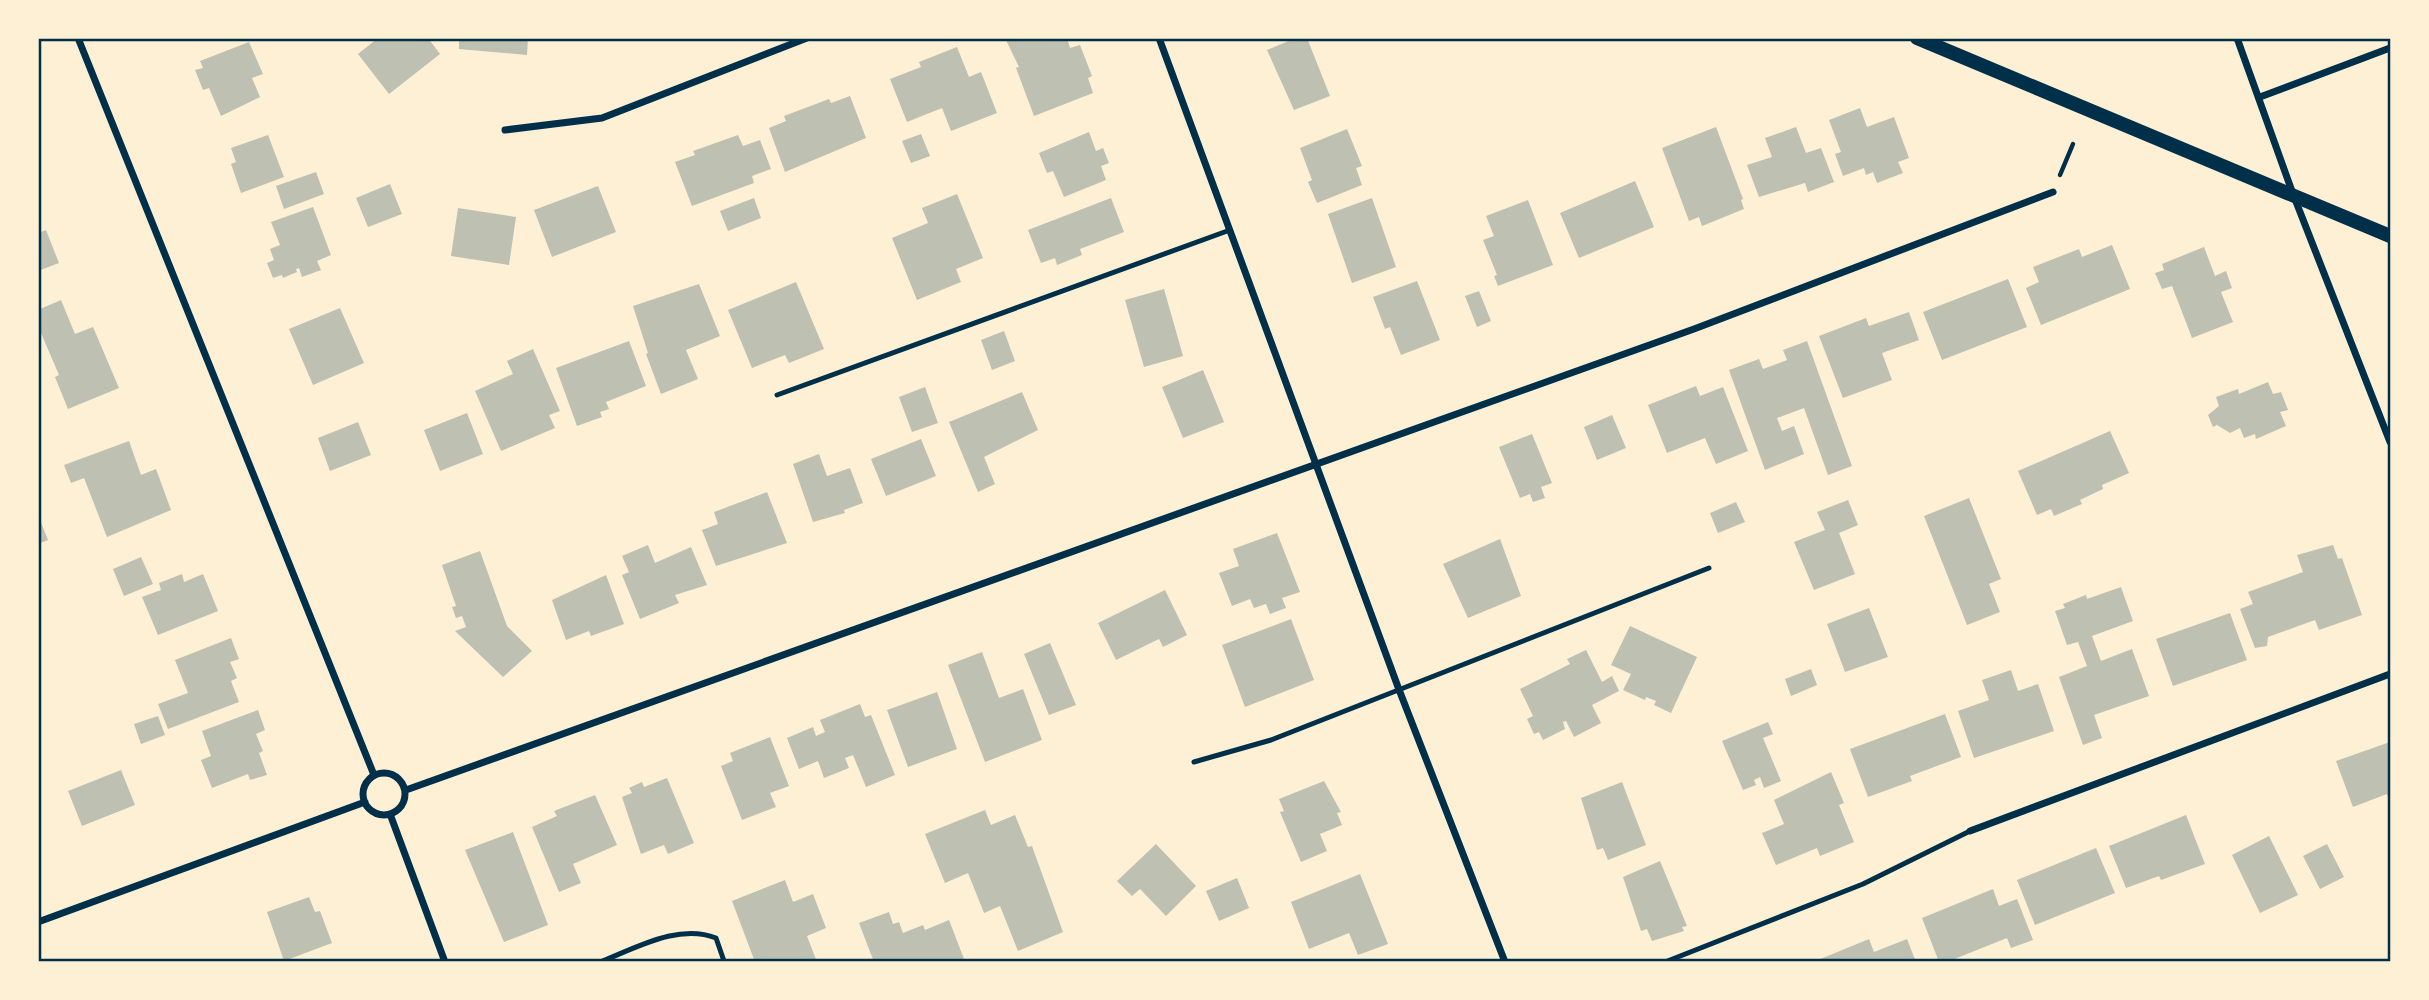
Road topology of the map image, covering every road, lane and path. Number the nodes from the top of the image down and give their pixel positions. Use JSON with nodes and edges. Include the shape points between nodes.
{"nodes":[{"id":1,"x":78,"y":38,"type":"edge"},
{"id":2,"x":807,"y":38,"type":"edge"},
{"id":3,"x":1159,"y":38,"type":"edge"},
{"id":4,"x":1917,"y":38,"type":"edge"},
{"id":5,"x":2237,"y":38,"type":"edge"},
{"id":6,"x":2390,"y":48,"type":"edge"},
{"id":7,"x":2260,"y":97,"type":"junction"},
{"id":8,"x":505,"y":130,"type":"dead end"},
{"id":9,"x":2073,"y":144,"type":"dead end"},
{"id":10,"x":2053,"y":192,"type":"joint"},
{"id":11,"x":2293,"y":194,"type":"junction"},
{"id":12,"x":1230,"y":230,"type":"junction"},
{"id":13,"x":2390,"y":236,"type":"edge"},
{"id":14,"x":777,"y":395,"type":"dead end"},
{"id":15,"x":2390,"y":442,"type":"edge"},
{"id":16,"x":1315,"y":463,"type":"junction"},
{"id":17,"x":1709,"y":568,"type":"dead end"},
{"id":18,"x":2390,"y":674,"type":"edge"},
{"id":19,"x":1398,"y":687,"type":"junction"},
{"id":20,"x":1194,"y":762,"type":"dead end"},
{"id":21,"x":374,"y":775,"type":"junction"},
{"id":22,"x":406,"y":790,"type":"junction"},
{"id":23,"x":365,"y":802,"type":"junction"},
{"id":24,"x":390,"y":814,"type":"junction"},
{"id":25,"x":1970,"y":831,"type":"joint"},
{"id":26,"x":38,"y":922,"type":"edge"},
{"id":27,"x":445,"y":961,"type":"edge"},
{"id":28,"x":600,"y":961,"type":"edge"},
{"id":29,"x":724,"y":961,"type":"edge"},
{"id":30,"x":1505,"y":961,"type":"edge"},
{"id":31,"x":1665,"y":961,"type":"edge"}],
"edges":[{"from":1,"to":21,"type":"street"},
{"from":2,"to":8,"type":"street","via":[[602,118]]},
{"from":3,"to":12,"type":"street"},
{"from":4,"to":11,"type":"main road"},
{"from":5,"to":7,"type":"street"},
{"from":6,"to":7,"type":"street"},
{"from":7,"to":11,"type":"street"},
{"from":9,"to":10,"type":"path"},
{"from":10,"to":16,"type":"street","via":[[1694,329]]},
{"from":11,"to":13,"type":"main road"},
{"from":11,"to":15,"type":"street"},
{"from":12,"to":14,"type":"lane"},
{"from":12,"to":16,"type":"street"},
{"from":16,"to":19,"type":"street"},
{"from":16,"to":22,"type":"street"},
{"from":17,"to":19,"type":"lane"},
{"from":18,"to":25,"type":"street"},
{"from":19,"to":20,"type":"lane","via":[[1271,740]]},
{"from":19,"to":30,"type":"street"},
{"from":21,"to":22,"type":"street","via":[[394,774]]},
{"from":21,"to":23,"type":"street","via":[[365,785]]},
{"from":22,"to":24,"type":"street","via":[[404,803]]},
{"from":23,"to":24,"type":"street","via":[[378,815]]},
{"from":23,"to":26,"type":"street"},
{"from":24,"to":27,"type":"street"},
{"from":25,"to":31,"type":"lane","via":[[1863,884]]},
{"from":28,"to":29,"type":"lane","via":[[698,930],[716,938]]}]}
